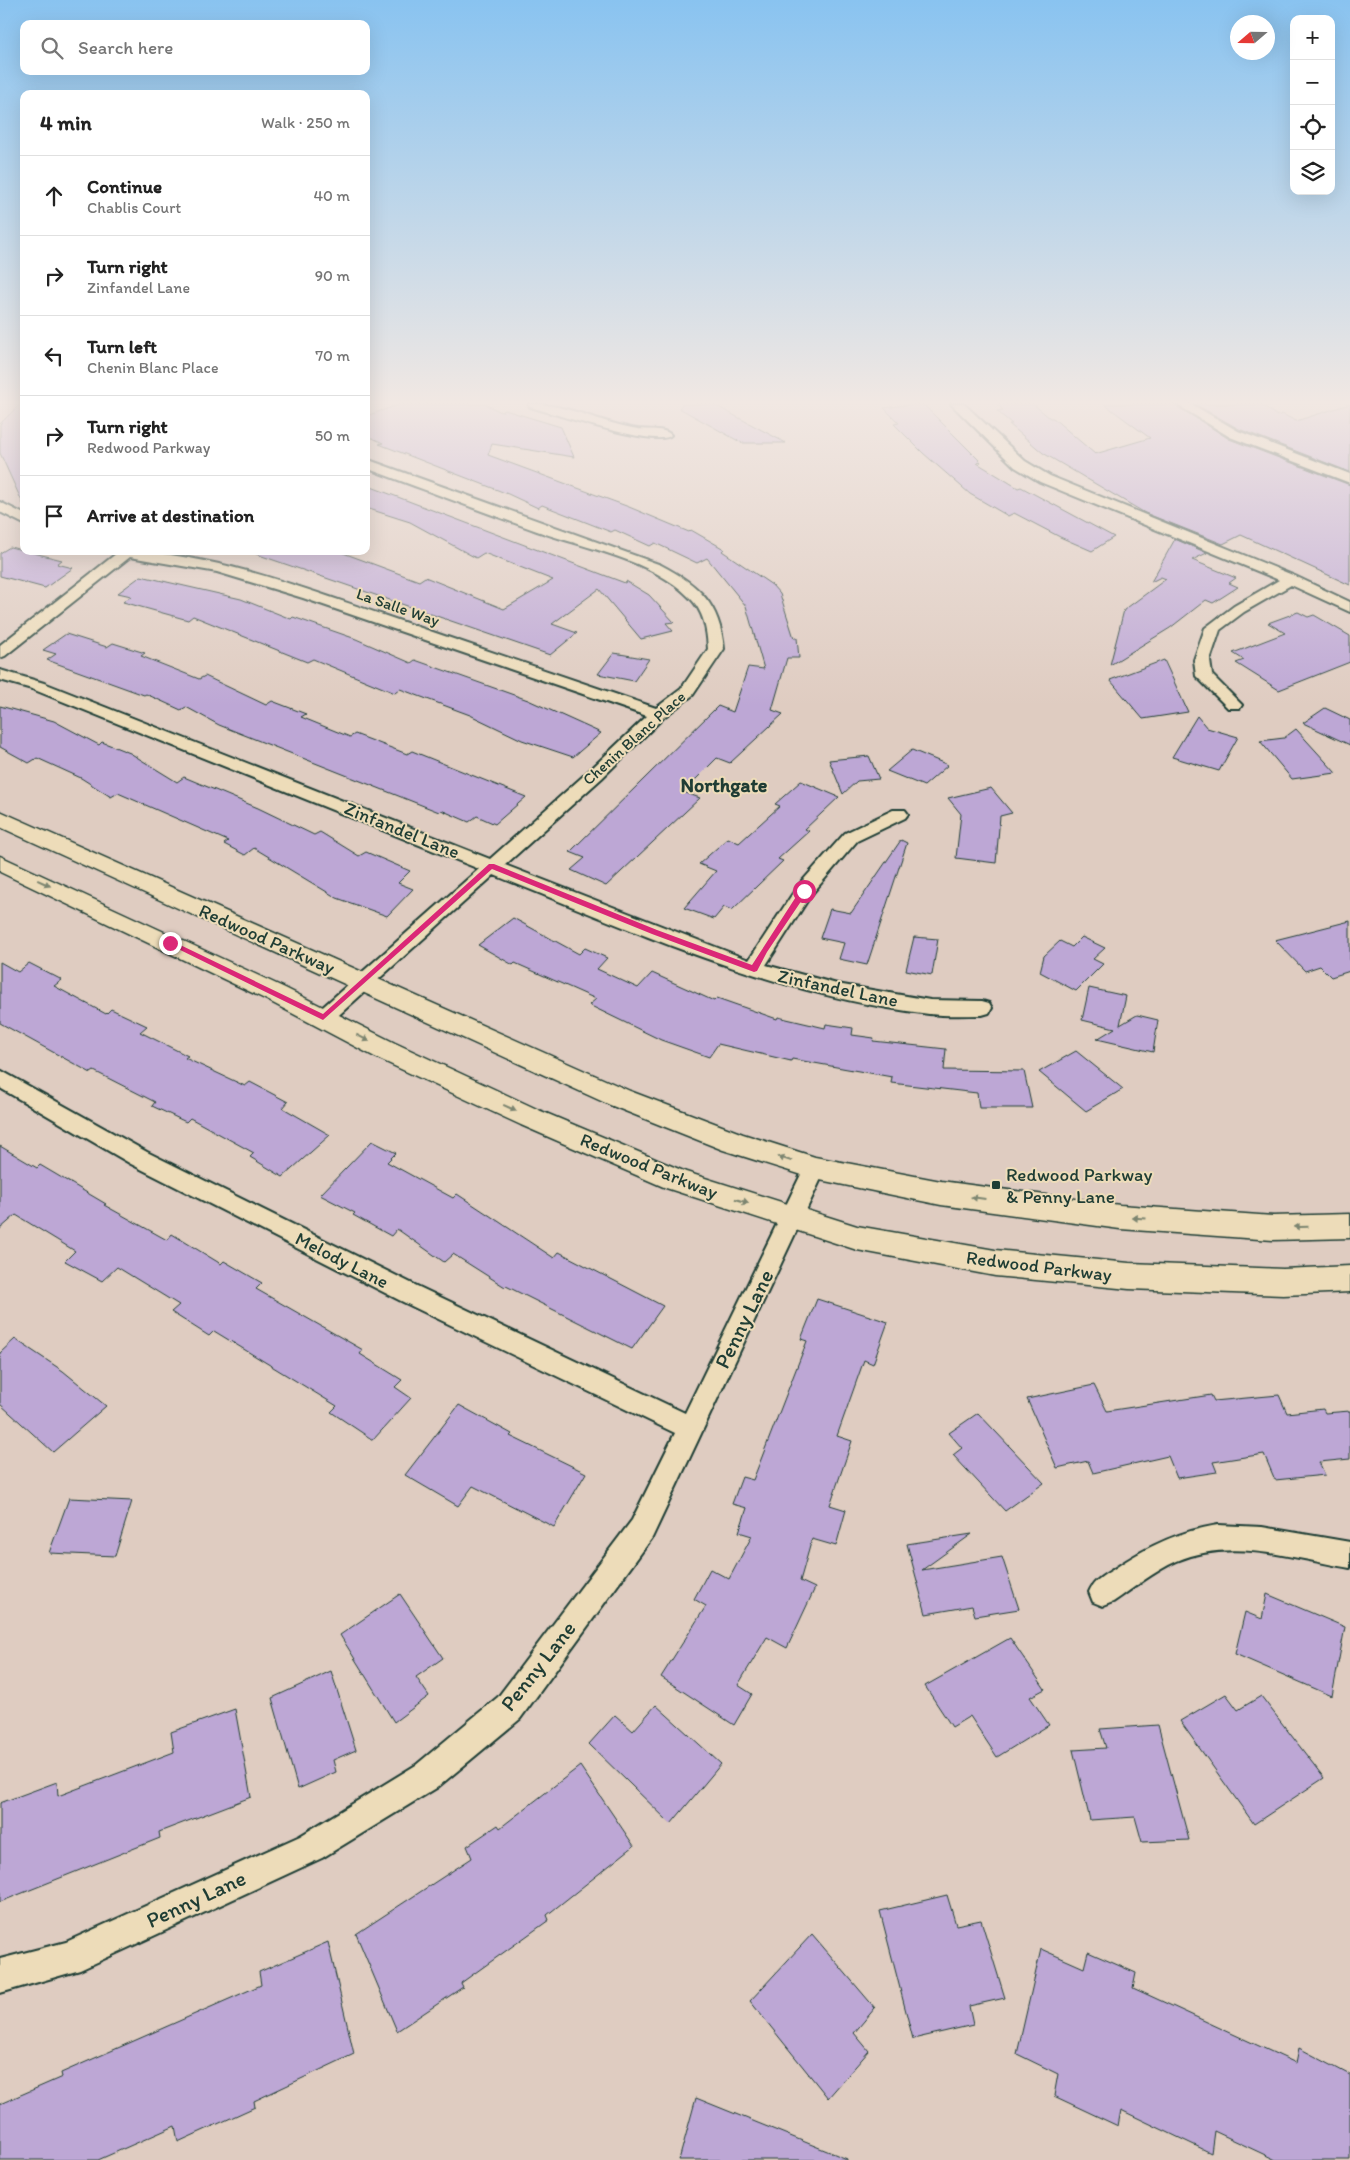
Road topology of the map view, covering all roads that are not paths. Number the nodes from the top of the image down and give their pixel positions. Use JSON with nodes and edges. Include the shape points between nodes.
{"nodes":[{"id":1,"x":477,"y":505,"type":"edge"},
{"id":2,"x":1109,"y":505,"type":"edge"},
{"id":3,"x":0,"y":506,"type":"edge"},
{"id":4,"x":20,"y":518,"type":"edge"},
{"id":5,"x":121,"y":555,"type":"edge"},
{"id":6,"x":143,"y":555,"type":"edge"},
{"id":7,"x":1290,"y":578,"type":"junction"},
{"id":8,"x":1350,"y":608,"type":"edge"},
{"id":9,"x":0,"y":653,"type":"edge"},
{"id":10,"x":0,"y":675,"type":"edge"},
{"id":11,"x":1234,"y":705,"type":"dead end"},
{"id":12,"x":658,"y":714,"type":"junction"},
{"id":13,"x":899,"y":814,"type":"dead end"},
{"id":14,"x":0,"y":818,"type":"edge"},
{"id":15,"x":0,"y":863,"type":"edge"},
{"id":16,"x":491,"y":866,"type":"junction"},
{"id":17,"x":754,"y":969,"type":"junction"},
{"id":18,"x":362,"y":982,"type":"junction"},
{"id":19,"x":982,"y":1008,"type":"dead end"},
{"id":20,"x":323,"y":1018,"type":"junction"},
{"id":21,"x":0,"y":1078,"type":"edge"},
{"id":22,"x":815,"y":1168,"type":"junction"},
{"id":23,"x":793,"y":1218,"type":"junction"},
{"id":24,"x":1350,"y":1226,"type":"edge"},
{"id":25,"x":1350,"y":1279,"type":"edge"},
{"id":26,"x":691,"y":1428,"type":"junction"},
{"id":27,"x":1350,"y":1555,"type":"edge"},
{"id":28,"x":1103,"y":1592,"type":"dead end"},
{"id":29,"x":0,"y":1976,"type":"edge"}],
"edges":[{"from":1,"to":12,"type":"street","name":"Chenin Blanc Place","via":[[668,574],[701,600],[712,617],[716,649],[687,692]]},
{"from":2,"to":7,"type":"street"},
{"from":3,"to":4,"type":"street"},
{"from":5,"to":9,"type":"street"},
{"from":6,"to":12,"type":"street","name":"La Salle Way","via":[[219,568],[299,592]]},
{"from":7,"to":8,"type":"street"},
{"from":7,"to":11,"type":"street","via":[[1238,609],[1214,628],[1202,660],[1204,676]]},
{"from":10,"to":16,"type":"street","name":"Zinfandel Lane","via":[[38,686]]},
{"from":12,"to":16,"type":"street","name":"Chenin Blanc Place","via":[[596,774]]},
{"from":13,"to":17,"type":"street","via":[[851,837],[804,891]]},
{"from":14,"to":18,"type":"main road","name":"Redwood Parkway"},
{"from":15,"to":20,"type":"main road","name":"Redwood Parkway","one_way":true},
{"from":16,"to":17,"type":"street","name":"Zinfandel Lane"},
{"from":16,"to":18,"type":"street","name":"Chenin Blanc Place"},
{"from":17,"to":19,"type":"street","name":"Zinfandel Lane","via":[[837,991],[930,1007]]},
{"from":18,"to":20,"type":"street","name":"Chenin Blanc Place"},
{"from":22,"to":18,"type":"main road","name":"Redwood Parkway","one_way":true,"via":[[732,1142],[620,1098]]},
{"from":20,"to":23,"type":"main road","name":"Redwood Parkway","one_way":true,"via":[[531,1118],[676,1180]]},
{"from":21,"to":26,"type":"street","name":"Melody Lane","via":[[139,1158],[408,1293]]},
{"from":22,"to":23,"type":"street","name":"Penny Lane"},
{"from":24,"to":22,"type":"main road","name":"Redwood Parkway","one_way":true,"via":[[1273,1228],[1120,1217],[941,1193]]},
{"from":23,"to":25,"type":"main road","name":"Redwood Parkway","via":[[857,1238],[995,1263],[1129,1276],[1283,1282]]},
{"from":23,"to":26,"type":"street","name":"Penny Lane"},
{"from":26,"to":29,"type":"street","name":"Penny Lane","via":[[642,1530],[509,1708],[427,1776],[311,1847],[68,1958]]},
{"from":27,"to":28,"type":"street","via":[[1239,1536],[1203,1538],[1174,1548]]}]}
